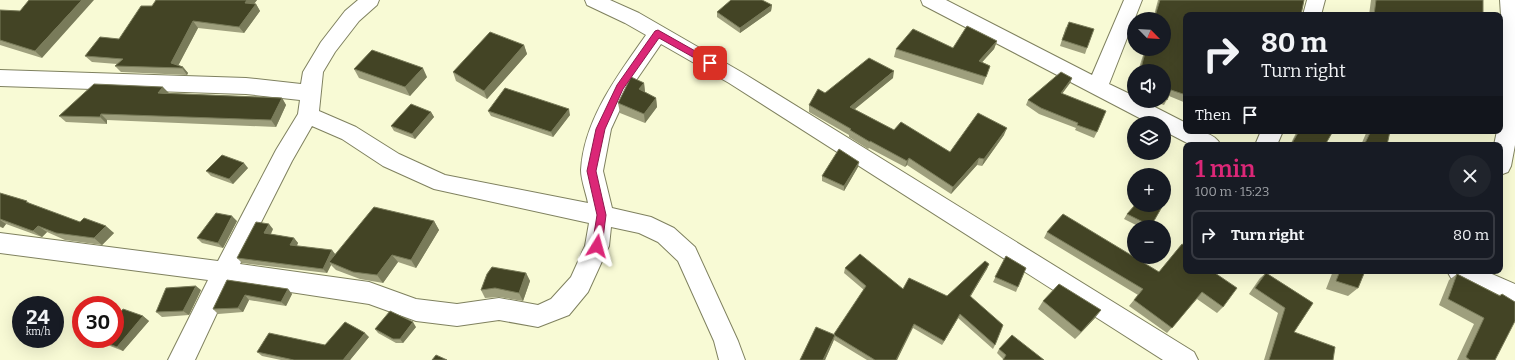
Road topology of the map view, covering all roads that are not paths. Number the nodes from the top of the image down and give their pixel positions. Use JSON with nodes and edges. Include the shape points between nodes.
{"nodes":[{"id":1,"x":370,"y":0,"type":"edge"},
{"id":2,"x":594,"y":0,"type":"edge"},
{"id":3,"x":930,"y":0,"type":"edge"},
{"id":4,"x":1133,"y":0,"type":"edge"},
{"id":5,"x":1316,"y":0,"type":"edge"},
{"id":6,"x":1509,"y":0,"type":"edge"},
{"id":7,"x":1313,"y":12,"type":"edge"},
{"id":8,"x":658,"y":33,"type":"junction"},
{"id":9,"x":0,"y":78,"type":"edge"},
{"id":10,"x":1098,"y":86,"type":"junction"},
{"id":11,"x":309,"y":104,"type":"junction"},
{"id":12,"x":1183,"y":131,"type":"edge"},
{"id":13,"x":1189,"y":134,"type":"edge"},
{"id":14,"x":1204,"y":142,"type":"edge"},
{"id":15,"x":1503,"y":151,"type":"edge"},
{"id":16,"x":602,"y":215,"type":"junction"},
{"id":17,"x":0,"y":243,"type":"edge"},
{"id":18,"x":224,"y":272,"type":"junction"},
{"id":19,"x":1469,"y":274,"type":"edge"},
{"id":20,"x":1515,"y":295,"type":"edge"},
{"id":21,"x":181,"y":360,"type":"edge"},
{"id":22,"x":732,"y":360,"type":"edge"},
{"id":23,"x":1185,"y":360,"type":"edge"}],
"edges":[{"from":1,"to":11,"type":"street","via":[[352,16],[313,72]]},
{"from":2,"to":8,"type":"street"},
{"from":3,"to":10,"type":"street"},
{"from":4,"to":10,"type":"street"},
{"from":5,"to":7,"type":"street"},
{"from":6,"to":15,"type":"street","via":[[1513,46],[1507,132]]},
{"from":8,"to":16,"type":"street","via":[[620,88],[600,129],[592,171]]},
{"from":8,"to":23,"type":"street","via":[[736,78]]},
{"from":9,"to":11,"type":"street","via":[[246,86]]},
{"from":10,"to":12,"type":"street"},
{"from":11,"to":16,"type":"street","via":[[390,160],[442,183]]},
{"from":11,"to":18,"type":"street"},
{"from":13,"to":14,"type":"street"},
{"from":16,"to":18,"type":"street","via":[[597,246],[580,284],[560,307],[538,316],[498,309],[457,315],[416,310],[369,293]]},
{"from":16,"to":22,"type":"street","via":[[643,224],[666,234],[686,254],[726,341]]},
{"from":17,"to":18,"type":"street"},
{"from":18,"to":21,"type":"street"},
{"from":19,"to":20,"type":"street"}]}
